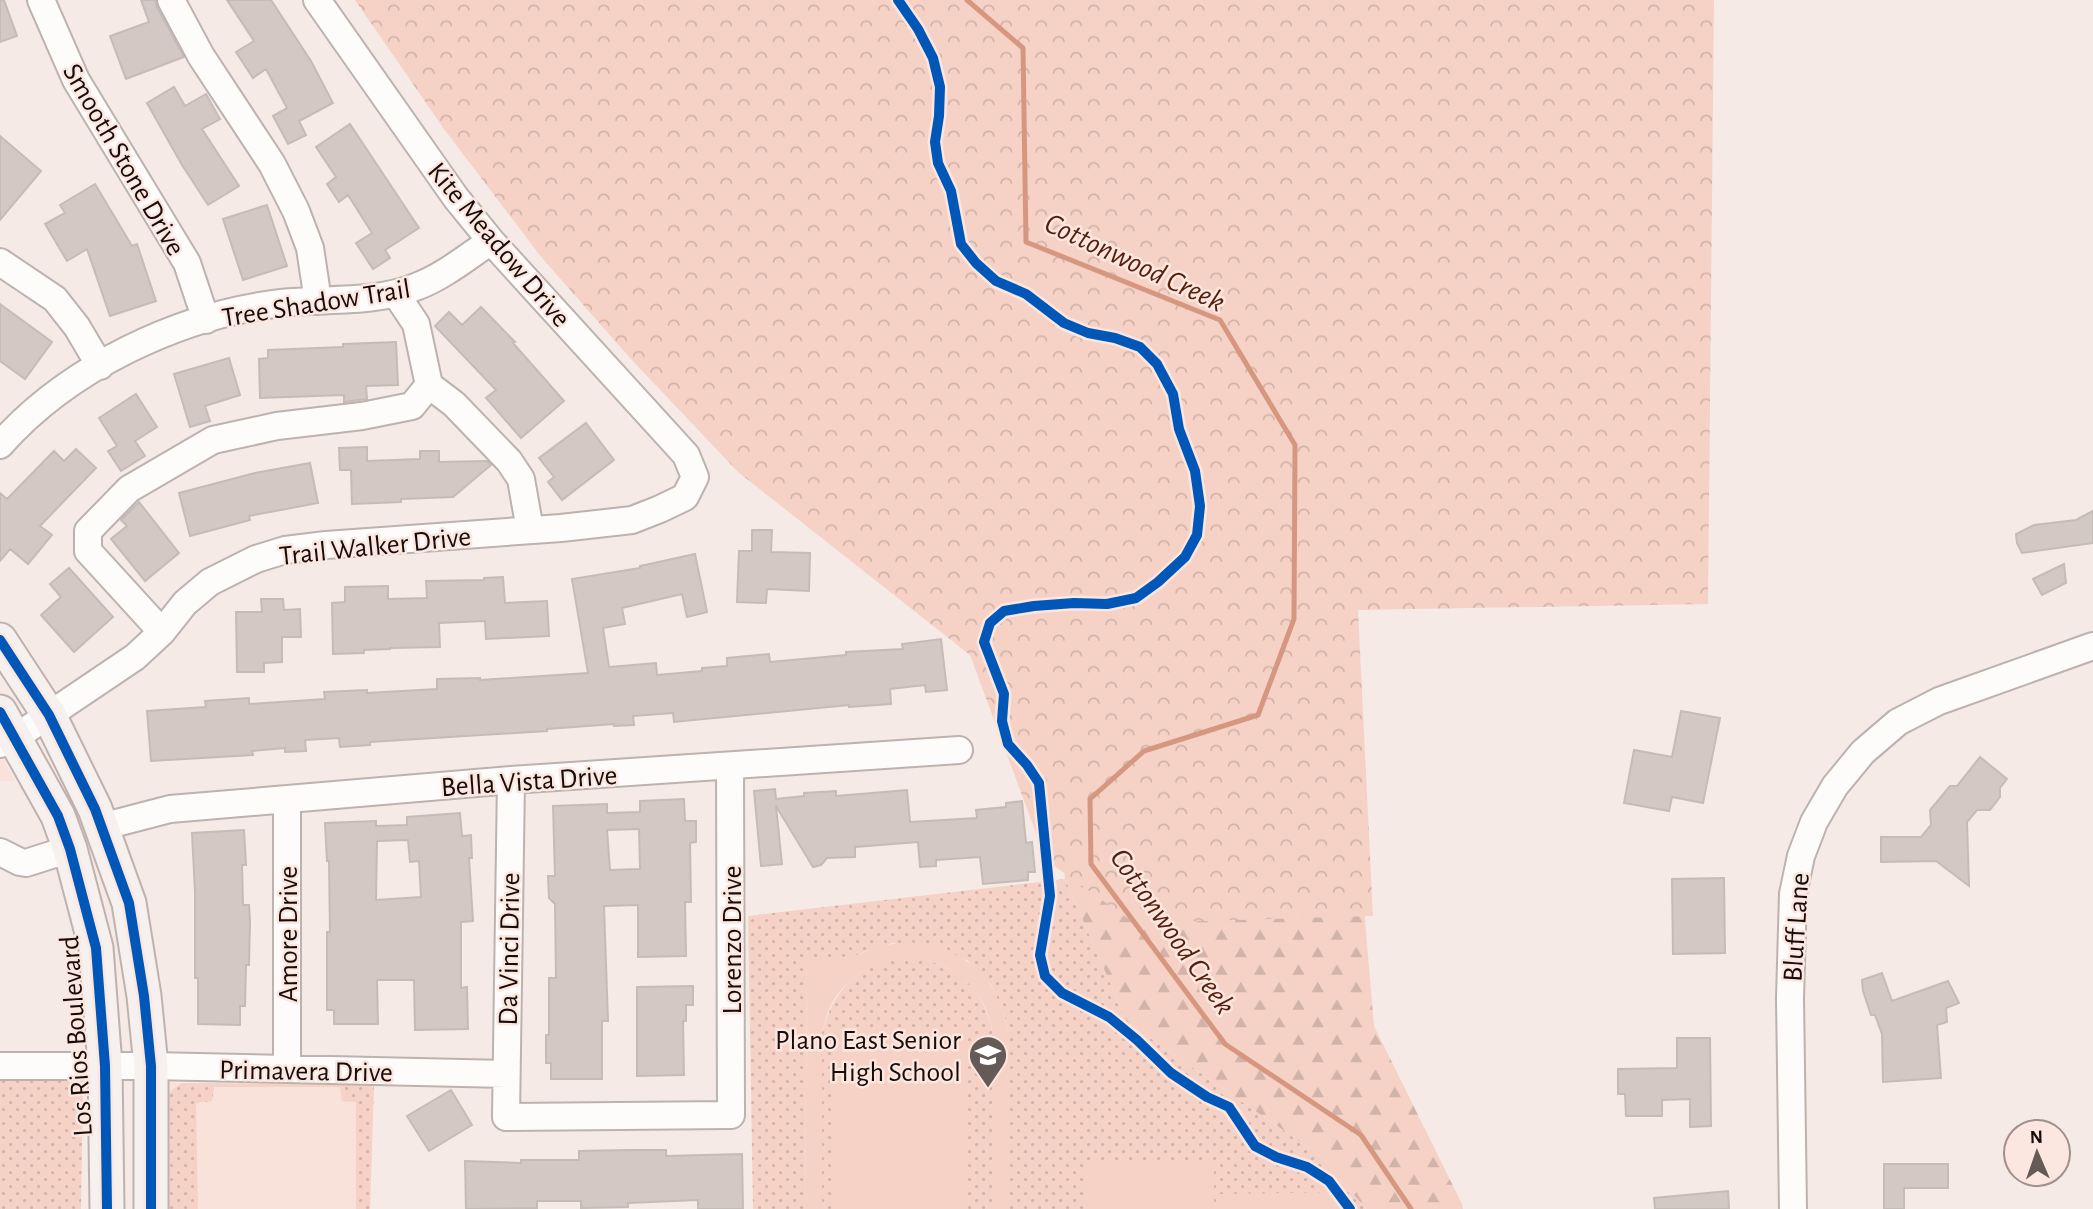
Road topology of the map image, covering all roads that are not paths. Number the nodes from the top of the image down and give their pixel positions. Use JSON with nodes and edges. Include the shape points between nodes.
{"nodes":[{"id":1,"x":41,"y":0,"type":"edge"},
{"id":2,"x":172,"y":0,"type":"edge"},
{"id":3,"x":317,"y":0,"type":"edge"},
{"id":4,"x":491,"y":241,"type":"junction"},
{"id":5,"x":0,"y":261,"type":"edge"},
{"id":6,"x":396,"y":293,"type":"junction"},
{"id":7,"x":318,"y":301,"type":"junction"},
{"id":8,"x":206,"y":320,"type":"junction"},
{"id":9,"x":100,"y":366,"type":"junction"},
{"id":10,"x":429,"y":385,"type":"junction"},
{"id":11,"x":3,"y":435,"type":"edge"},
{"id":12,"x":695,"y":477,"type":"joint"},
{"id":13,"x":530,"y":530,"type":"junction"},
{"id":14,"x":162,"y":632,"type":"junction"},
{"id":15,"x":0,"y":640,"type":"edge"},
{"id":16,"x":2093,"y":646,"type":"edge"},
{"id":17,"x":49,"y":715,"type":"junction"},
{"id":18,"x":5,"y":731,"type":"edge"},
{"id":19,"x":959,"y":750,"type":"dead end"},
{"id":20,"x":730,"y":766,"type":"junction"},
{"id":21,"x":511,"y":780,"type":"junction"},
{"id":22,"x":287,"y":799,"type":"junction"},
{"id":23,"x":101,"y":828,"type":"junction"},
{"id":24,"x":70,"y":849,"type":"junction"},
{"id":25,"x":0,"y":852,"type":"edge"},
{"id":26,"x":0,"y":1066,"type":"edge"},
{"id":27,"x":105,"y":1066,"type":"junction"},
{"id":28,"x":151,"y":1066,"type":"junction"},
{"id":29,"x":287,"y":1069,"type":"junction"},
{"id":30,"x":506,"y":1074,"type":"junction"},
{"id":31,"x":506,"y":1117,"type":"joint"},
{"id":32,"x":107,"y":1209,"type":"edge"},
{"id":33,"x":151,"y":1209,"type":"edge"},
{"id":34,"x":1793,"y":1209,"type":"edge"}],
"edges":[{"from":1,"to":8,"type":"street","name":"Smooth Stone Drive","via":[[75,80],[187,263]]},
{"from":2,"to":7,"type":"street","via":[[296,211],[310,248]]},
{"from":3,"to":4,"type":"street","name":"Kite Meadow Drive"},
{"from":4,"to":6,"type":"street","name":"Tree Shadow Trail","via":[[438,276]]},
{"from":4,"to":12,"type":"street","name":"Kite Meadow Drive","via":[[686,455]]},
{"from":5,"to":9,"type":"street","via":[[55,299]]},
{"from":6,"to":7,"type":"street","name":"Tree Shadow Trail"},
{"from":6,"to":10,"type":"street","via":[[416,324]]},
{"from":7,"to":8,"type":"street","name":"Tree Shadow Trail","via":[[280,303]]},
{"from":8,"to":9,"type":"street","name":"Tree Shadow Trail","via":[[133,346]]},
{"from":9,"to":11,"type":"street","name":"Tree Shadow Trail"},
{"from":10,"to":13,"type":"street","via":[[509,461],[521,479]]},
{"from":10,"to":14,"type":"street","via":[[412,406],[213,440],[129,489],[89,531],[88,551]]},
{"from":12,"to":13,"type":"street","name":"Trail Walker Drive","via":[[685,497],[632,520]]},
{"from":13,"to":14,"type":"street","name":"Trail Walker Drive","via":[[285,550],[210,582]]},
{"from":14,"to":17,"type":"street","name":"Trail Walker Drive","via":[[135,657]]},
{"from":15,"to":17,"type":"main road"},
{"from":16,"to":34,"type":"street","name":"Bluff Lane","via":[[1939,701],[1898,722],[1863,752],[1814,822],[1793,894]]},
{"from":17,"to":18,"type":"street","name":"Trail Walker Drive"},
{"from":17,"to":23,"type":"main road"},
{"from":18,"to":24,"type":"main road","name":"Los Rios Boulevard","via":[[58,816]]},
{"from":19,"to":20,"type":"street","name":"Bella Vista Drive"},
{"from":20,"to":21,"type":"street","name":"Bella Vista Drive"},
{"from":20,"to":31,"type":"street","name":"Lorenzo Drive","via":[[731,1115]]},
{"from":21,"to":22,"type":"street","name":"Bella Vista Drive"},
{"from":21,"to":30,"type":"street","name":"Da Vinci Drive"},
{"from":22,"to":23,"type":"street","name":"Bella Vista Drive","via":[[170,809]]},
{"from":22,"to":29,"type":"street","name":"Amore Drive"},
{"from":23,"to":28,"type":"main road","via":[[129,903]]},
{"from":24,"to":25,"type":"street","via":[[26,863]]},
{"from":24,"to":27,"type":"main road","name":"Los Rios Boulevard","via":[[96,948]]},
{"from":26,"to":27,"type":"street","name":"Primavera Drive"},
{"from":27,"to":28,"type":"street","name":"Primavera Drive"},
{"from":27,"to":32,"type":"main road","name":"Los Rios Boulevard"},
{"from":28,"to":29,"type":"street","name":"Primavera Drive"},
{"from":28,"to":33,"type":"main road"},
{"from":29,"to":30,"type":"street","name":"Primavera Drive"},
{"from":30,"to":31,"type":"street","name":"Da Vinci Drive"}]}
